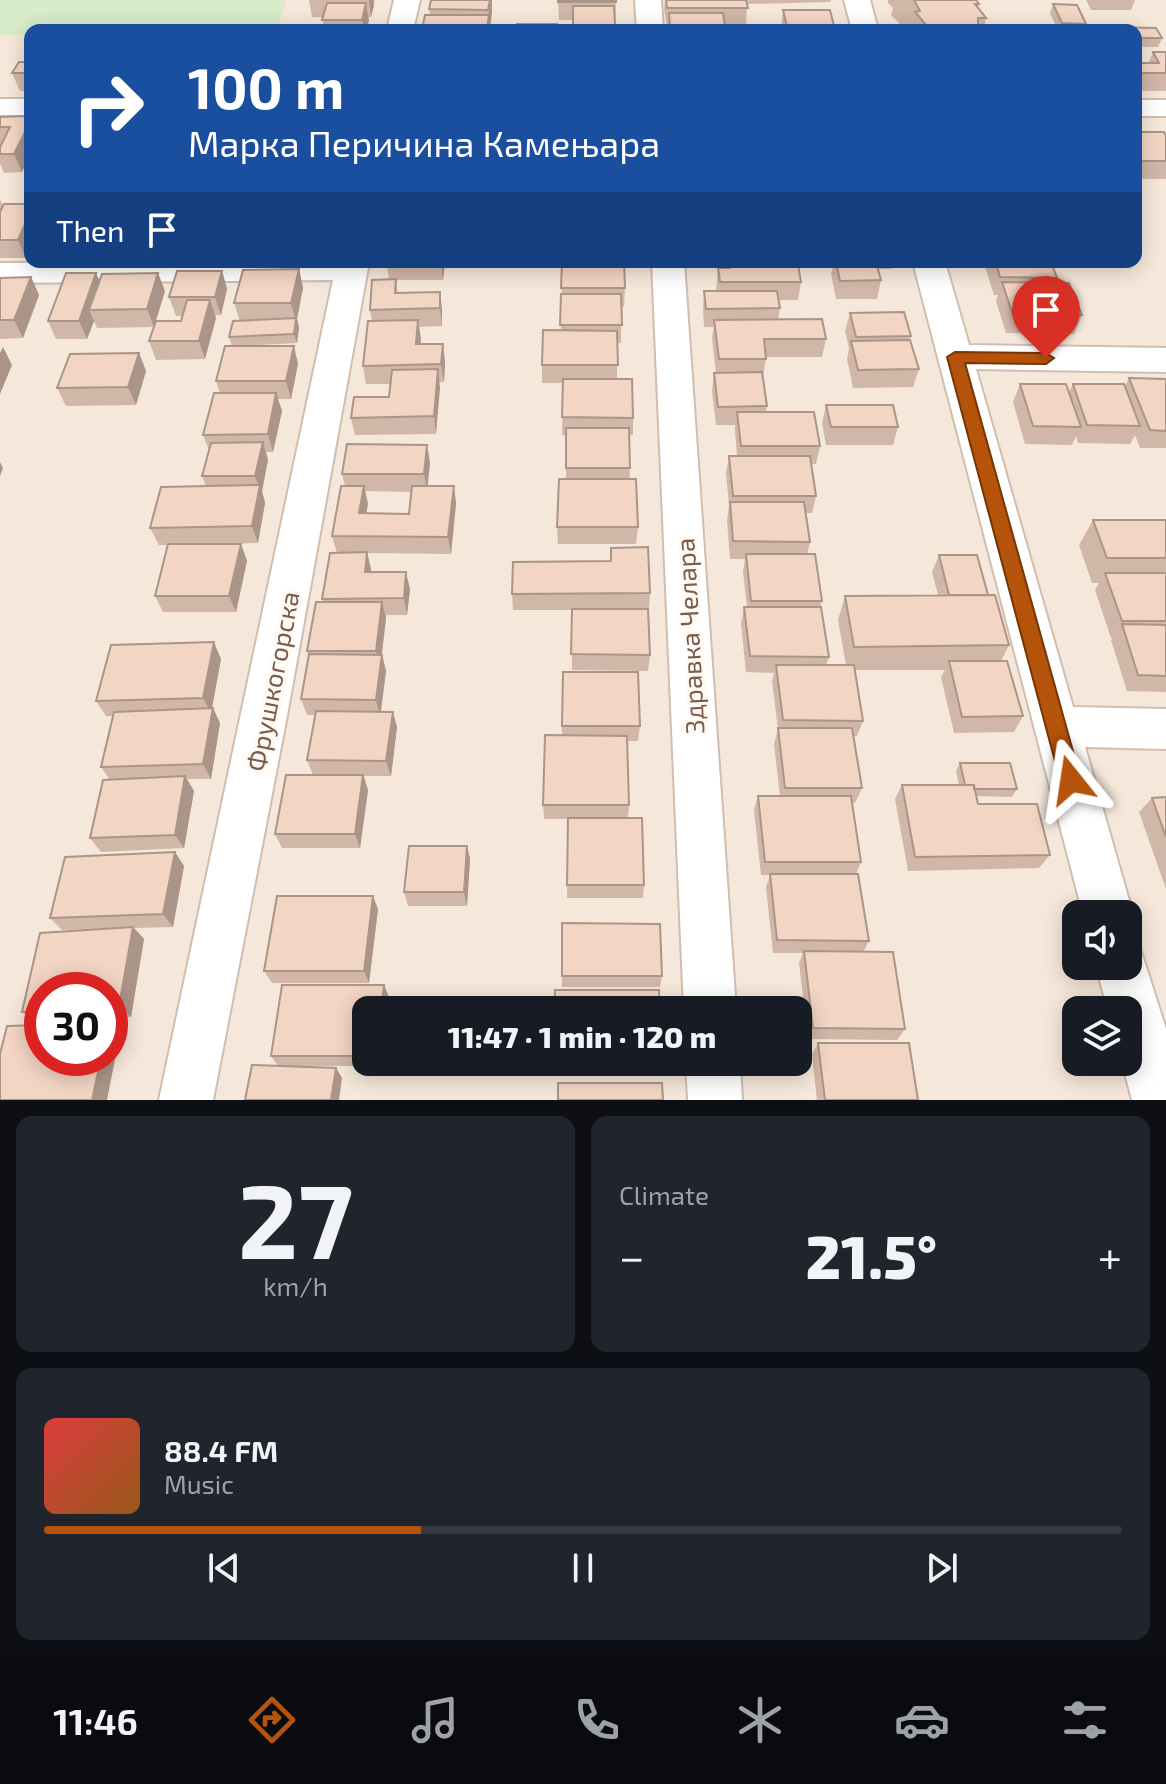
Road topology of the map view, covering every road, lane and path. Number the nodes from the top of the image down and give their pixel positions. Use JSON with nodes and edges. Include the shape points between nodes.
{"nodes":[{"id":1,"x":407,"y":0,"type":"edge"},
{"id":2,"x":648,"y":0,"type":"edge"},
{"id":3,"x":857,"y":0,"type":"edge"},
{"id":4,"x":401,"y":24,"type":"edge"},
{"id":5,"x":650,"y":24,"type":"edge"},
{"id":6,"x":863,"y":24,"type":"edge"},
{"id":7,"x":0,"y":107,"type":"edge"},
{"id":8,"x":24,"y":107,"type":"edge"},
{"id":9,"x":1142,"y":108,"type":"edge"},
{"id":10,"x":1166,"y":108,"type":"edge"},
{"id":11,"x":251,"y":268,"type":"edge"},
{"id":12,"x":352,"y":268,"type":"edge"},
{"id":13,"x":668,"y":268,"type":"edge"},
{"id":14,"x":931,"y":268,"type":"edge"},
{"id":15,"x":0,"y":273,"type":"edge"},
{"id":16,"x":955,"y":357,"type":"junction"},
{"id":17,"x":1166,"y":360,"type":"edge"},
{"id":18,"x":1056,"y":726,"type":"junction"},
{"id":19,"x":1166,"y":729,"type":"edge"},
{"id":20,"x":1104,"y":900,"type":"edge"},
{"id":21,"x":1126,"y":980,"type":"edge"},
{"id":22,"x":709,"y":996,"type":"edge"},
{"id":23,"x":714,"y":1076,"type":"edge"},
{"id":24,"x":186,"y":1100,"type":"edge"},
{"id":25,"x":715,"y":1100,"type":"edge"},
{"id":26,"x":1159,"y":1100,"type":"edge"}],
"edges":[{"from":1,"to":4,"type":"street"},
{"from":2,"to":5,"type":"street"},
{"from":3,"to":6,"type":"street"},
{"from":7,"to":8,"type":"street"},
{"from":9,"to":10,"type":"street"},
{"from":11,"to":15,"type":"street"},
{"from":12,"to":24,"type":"street","name":"Фрушкогорска"},
{"from":13,"to":22,"type":"street","name":"Здравка Челара"},
{"from":14,"to":16,"type":"street"},
{"from":16,"to":17,"type":"street"},
{"from":16,"to":18,"type":"street"},
{"from":18,"to":19,"type":"street"},
{"from":18,"to":20,"type":"street"},
{"from":21,"to":26,"type":"street"},
{"from":23,"to":25,"type":"street"}]}
